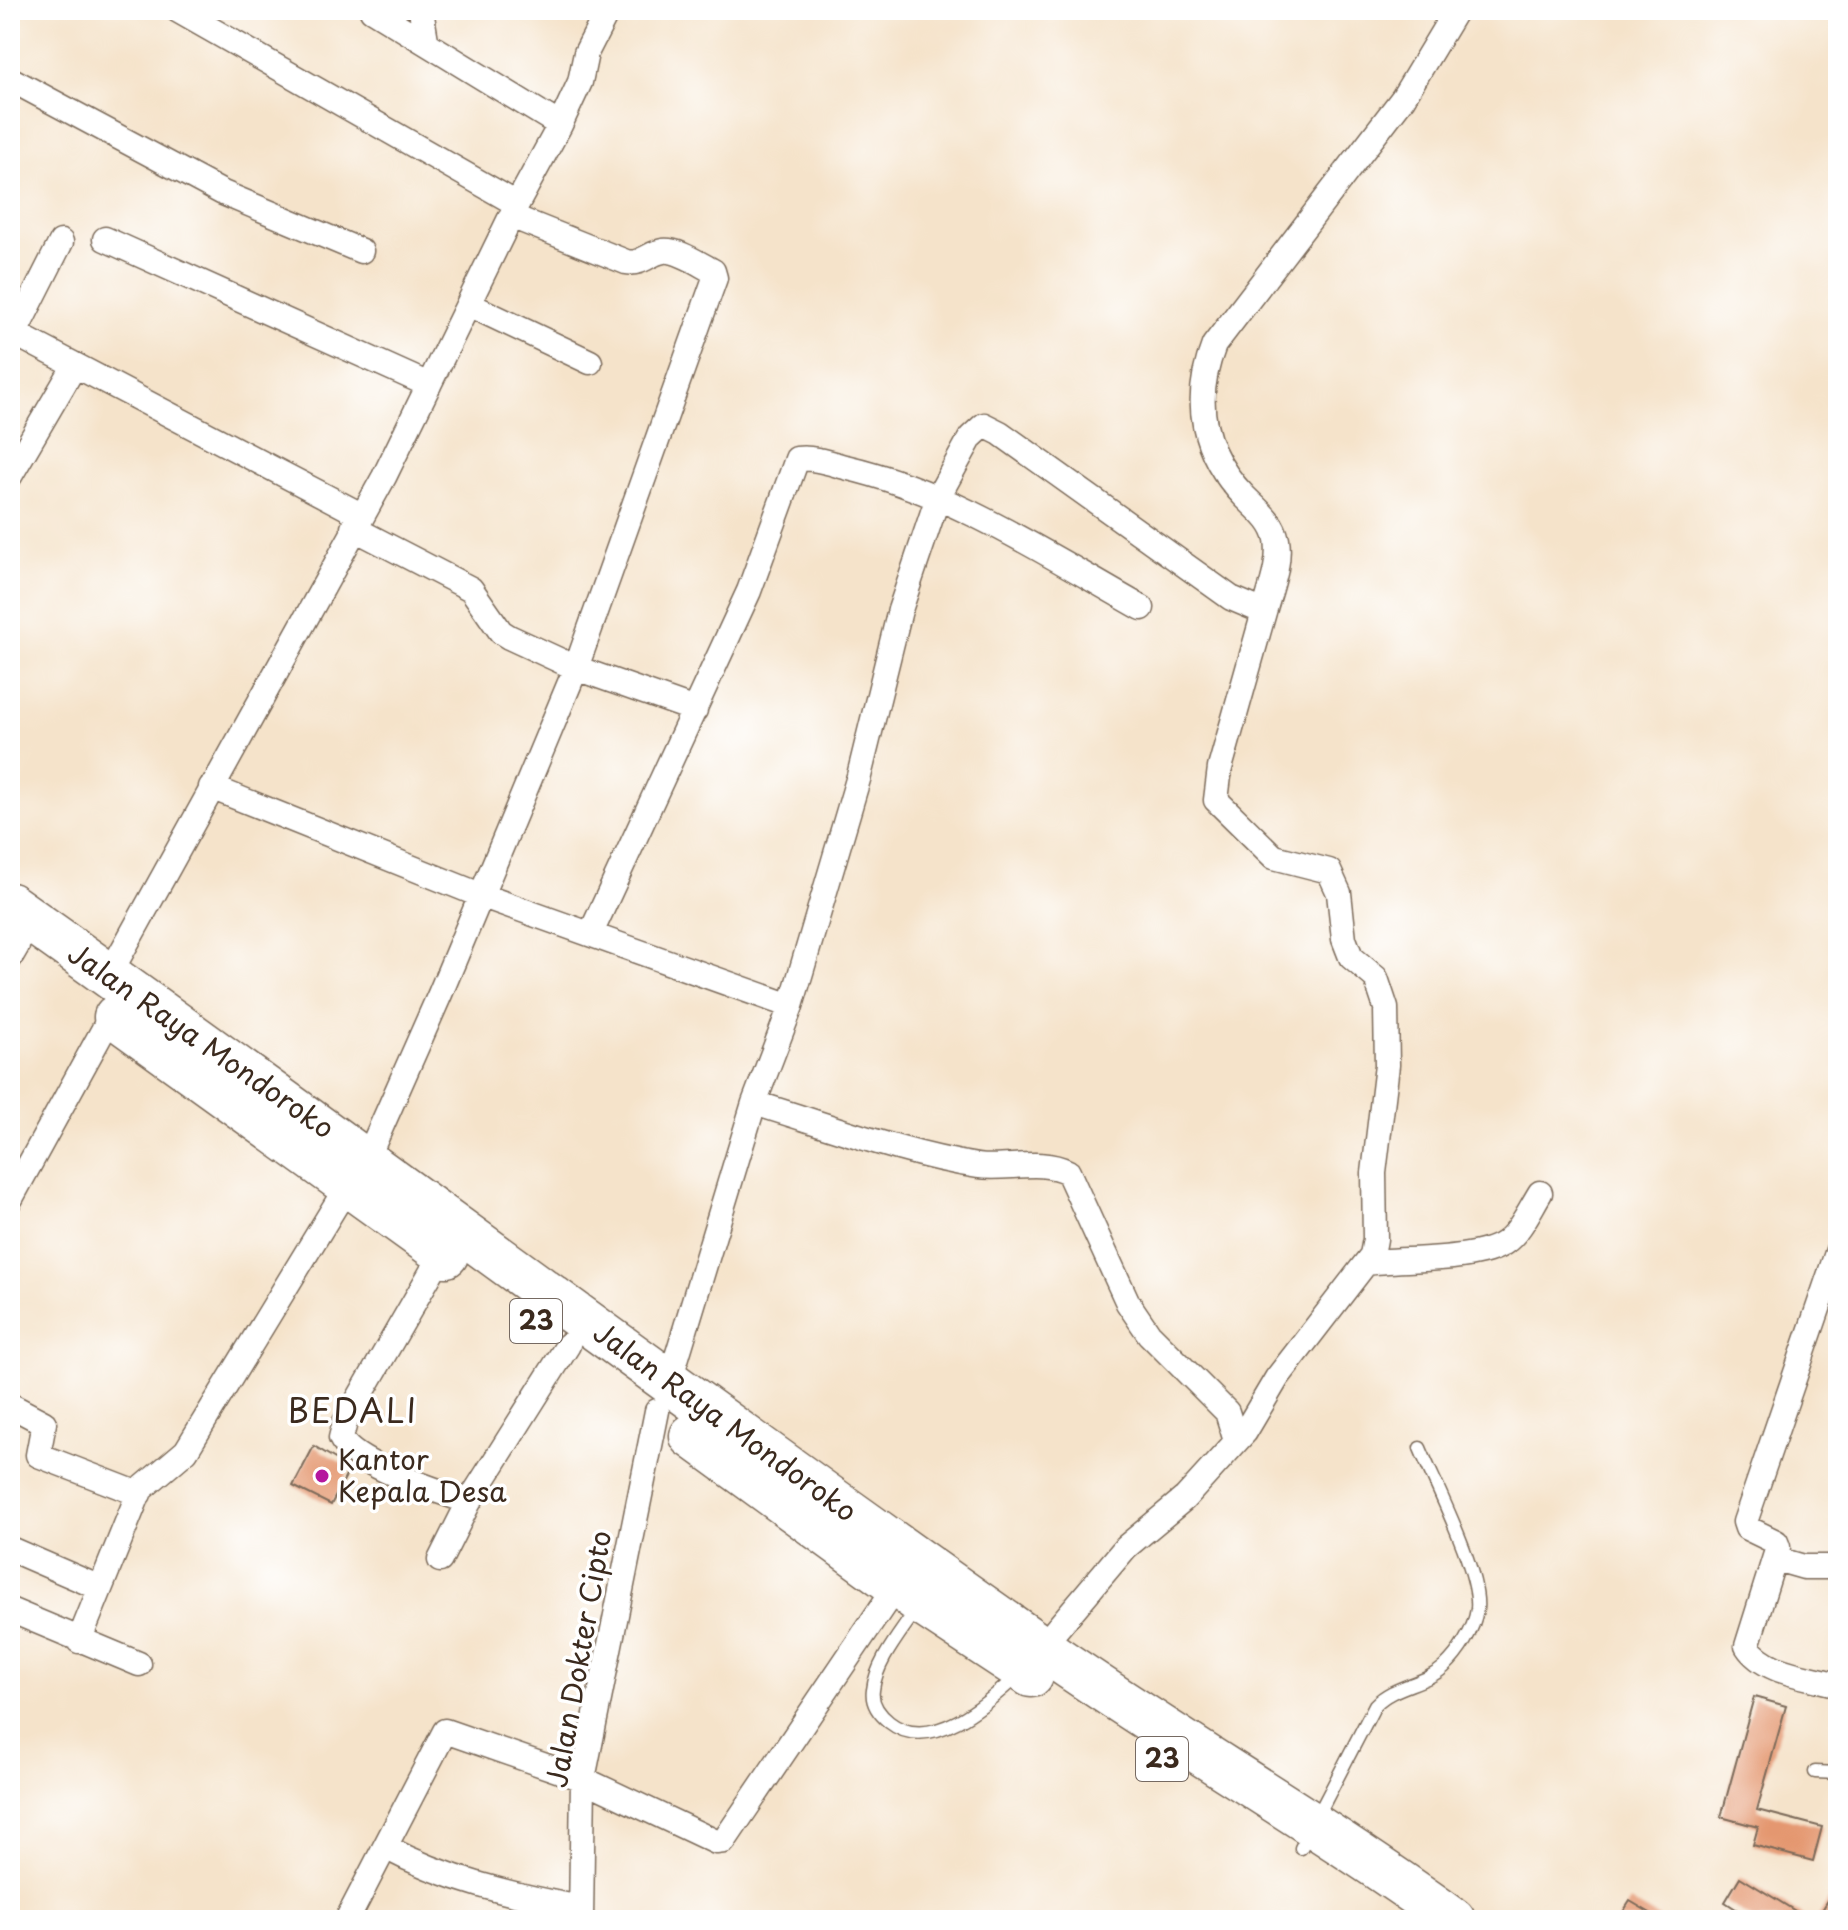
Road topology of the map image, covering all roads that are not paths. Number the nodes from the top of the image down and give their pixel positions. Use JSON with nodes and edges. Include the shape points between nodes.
{"nodes":[{"id":1,"x":177,"y":10,"type":"edge"},
{"id":2,"x":372,"y":10,"type":"edge"},
{"id":3,"x":421,"y":10,"type":"edge"},
{"id":4,"x":608,"y":10,"type":"edge"},
{"id":5,"x":1456,"y":10,"type":"edge"},
{"id":6,"x":426,"y":40,"type":"junction"},
{"id":7,"x":10,"y":79,"type":"edge"},
{"id":8,"x":560,"y":125,"type":"junction"},
{"id":9,"x":514,"y":210,"type":"junction"},
{"id":10,"x":105,"y":239,"type":"dead end"},
{"id":11,"x":61,"y":242,"type":"dead end"},
{"id":12,"x":361,"y":251,"type":"dead end"},
{"id":13,"x":470,"y":305,"type":"junction"},
{"id":14,"x":12,"y":332,"type":"edge"},
{"id":15,"x":590,"y":362,"type":"dead end"},
{"id":16,"x":75,"y":365,"type":"junction"},
{"id":17,"x":429,"y":385,"type":"junction"},
{"id":18,"x":10,"y":476,"type":"edge"},
{"id":19,"x":942,"y":499,"type":"junction"},
{"id":20,"x":357,"y":521,"type":"junction"},
{"id":21,"x":1142,"y":608,"type":"dead end"},
{"id":22,"x":1264,"y":612,"type":"junction"},
{"id":23,"x":576,"y":668,"type":"junction"},
{"id":24,"x":695,"y":710,"type":"junction"},
{"id":25,"x":211,"y":787,"type":"junction"},
{"id":26,"x":480,"y":895,"type":"junction"},
{"id":27,"x":591,"y":933,"type":"junction"},
{"id":28,"x":12,"y":938,"type":"edge"},
{"id":29,"x":110,"y":994,"type":"junction"},
{"id":30,"x":791,"y":1006,"type":"junction"},
{"id":31,"x":754,"y":1103,"type":"junction"},
{"id":32,"x":357,"y":1172,"type":"junction"},
{"id":33,"x":1540,"y":1193,"type":"dead end"},
{"id":34,"x":10,"y":1200,"type":"edge"},
{"id":35,"x":1838,"y":1250,"type":"edge"},
{"id":36,"x":443,"y":1252,"type":"junction"},
{"id":37,"x":1363,"y":1270,"type":"junction"},
{"id":38,"x":568,"y":1345,"type":"junction"},
{"id":39,"x":663,"y":1397,"type":"junction"},
{"id":40,"x":10,"y":1405,"type":"edge"},
{"id":41,"x":1236,"y":1441,"type":"junction"},
{"id":42,"x":1420,"y":1448,"type":"dead end"},
{"id":43,"x":139,"y":1494,"type":"junction"},
{"id":44,"x":469,"y":1502,"type":"junction"},
{"id":45,"x":10,"y":1549,"type":"edge"},
{"id":46,"x":1776,"y":1559,"type":"junction"},
{"id":47,"x":440,"y":1560,"type":"dead end"},
{"id":48,"x":1838,"y":1567,"type":"edge"},
{"id":49,"x":922,"y":1587,"type":"junction"},
{"id":50,"x":100,"y":1588,"type":"junction"},
{"id":51,"x":10,"y":1610,"type":"edge"},
{"id":52,"x":79,"y":1641,"type":"junction"},
{"id":53,"x":1032,"y":1659,"type":"junction"},
{"id":54,"x":139,"y":1664,"type":"dead end"},
{"id":55,"x":1838,"y":1685,"type":"edge"},
{"id":56,"x":1815,"y":1772,"type":"dead end"},
{"id":57,"x":1838,"y":1773,"type":"edge"},
{"id":58,"x":583,"y":1779,"type":"junction"},
{"id":59,"x":1308,"y":1836,"type":"junction"},
{"id":60,"x":385,"y":1847,"type":"junction"},
{"id":61,"x":581,"y":1914,"type":"edge"},
{"id":62,"x":347,"y":1920,"type":"edge"},
{"id":63,"x":1410,"y":1920,"type":"edge"},
{"id":64,"x":1453,"y":1920,"type":"edge"}],
"edges":[{"from":1,"to":9,"type":"street"},
{"from":2,"to":6,"type":"street"},
{"from":3,"to":6,"type":"street"},
{"from":4,"to":8,"type":"street"},
{"from":5,"to":22,"type":"street","via":[[1403,98],[1214,345],[1203,374],[1205,429],[1215,455],[1270,523],[1276,538]]},
{"from":6,"to":8,"type":"street"},
{"from":7,"to":12,"type":"street","via":[[223,193]]},
{"from":8,"to":9,"type":"street"},
{"from":9,"to":13,"type":"street"},
{"from":9,"to":23,"type":"street","via":[[626,262],[666,251],[715,274]]},
{"from":10,"to":17,"type":"street"},
{"from":11,"to":14,"type":"street"},
{"from":13,"to":15,"type":"street"},
{"from":13,"to":17,"type":"street"},
{"from":14,"to":16,"type":"street"},
{"from":16,"to":18,"type":"street"},
{"from":16,"to":20,"type":"street"},
{"from":17,"to":20,"type":"street"},
{"from":19,"to":21,"type":"street"},
{"from":19,"to":22,"type":"street","name":"Jalan Dokter Cipto","via":[[978,428],[1000,433],[1231,598]]},
{"from":19,"to":24,"type":"street","via":[[878,474],[797,459],[749,591]]},
{"from":19,"to":30,"type":"street","name":"Jalan Dokter Cipto","via":[[900,610],[859,776]]},
{"from":20,"to":23,"type":"street","via":[[471,589],[501,632]]},
{"from":20,"to":25,"type":"street"},
{"from":22,"to":37,"type":"street","via":[[1220,768],[1216,800],[1274,857],[1316,865],[1332,874],[1351,957],[1376,978],[1384,996],[1387,1065],[1374,1173],[1375,1239]]},
{"from":23,"to":24,"type":"street"},
{"from":23,"to":26,"type":"street"},
{"from":24,"to":27,"type":"street"},
{"from":25,"to":26,"type":"street"},
{"from":25,"to":29,"type":"street"},
{"from":26,"to":27,"type":"street"},
{"from":26,"to":32,"type":"street"},
{"from":27,"to":30,"type":"street"},
{"from":28,"to":29,"type":"highway","name":"Jalan Raya Mondoroko","number":"23"},
{"from":29,"to":32,"type":"highway","name":"Jalan Raya Mondoroko","number":"23"},
{"from":29,"to":34,"type":"street"},
{"from":30,"to":31,"type":"street","name":"Jalan Dokter Cipto"},
{"from":31,"to":39,"type":"street","name":"Jalan Dokter Cipto"},
{"from":31,"to":41,"type":"street","via":[[926,1156],[1068,1172],[1128,1303],[1149,1334],[1227,1412]]},
{"from":32,"to":36,"type":"highway","name":"Jalan Raya Mondoroko","number":"23"},
{"from":32,"to":39,"type":"highway","name":"Jalan Raya Mondoroko","number":"23"},
{"from":32,"to":43,"type":"street","via":[[186,1451],[151,1477]]},
{"from":33,"to":37,"type":"street","via":[[1502,1245]]},
{"from":35,"to":46,"type":"street","via":[[1747,1512],[1747,1528],[1776,1542]]},
{"from":36,"to":38,"type":"highway","name":"Jalan Raya Mondoroko","number":"23"},
{"from":36,"to":44,"type":"street","via":[[345,1422],[341,1438],[354,1452],[395,1473]]},
{"from":37,"to":41,"type":"street","via":[[1277,1378]]},
{"from":38,"to":39,"type":"highway","name":"Jalan Raya Mondoroko","number":"23"},
{"from":38,"to":44,"type":"street"},
{"from":39,"to":49,"type":"highway","name":"Jalan Raya Mondoroko","number":"23"},
{"from":39,"to":58,"type":"street","name":"Jalan Dokter Cipto"},
{"from":40,"to":43,"type":"street","via":[[44,1423],[38,1455]]},
{"from":41,"to":53,"type":"street","via":[[1185,1498],[1126,1547]]},
{"from":42,"to":59,"type":"lane","via":[[1471,1573],[1477,1610],[1457,1653],[1443,1667],[1375,1705]]},
{"from":43,"to":50,"type":"street"},
{"from":44,"to":47,"type":"street"},
{"from":45,"to":50,"type":"street"},
{"from":46,"to":48,"type":"street","via":[[1804,1567]]},
{"from":46,"to":55,"type":"street","via":[[1747,1646],[1754,1657],[1788,1672]]},
{"from":49,"to":53,"type":"highway","name":"Jalan Raya Mondoroko","number":"23"},
{"from":49,"to":53,"type":"lane","via":[[872,1694],[876,1710],[890,1723],[906,1733],[929,1733],[974,1711]]},
{"from":49,"to":58,"type":"street","via":[[724,1841],[716,1842]]},
{"from":50,"to":52,"type":"street"},
{"from":51,"to":52,"type":"street"},
{"from":52,"to":54,"type":"street"},
{"from":53,"to":59,"type":"highway","name":"Jalan Raya Mondoroko","number":"23"},
{"from":56,"to":57,"type":"lane"},
{"from":58,"to":60,"type":"street","via":[[445,1731]]},
{"from":58,"to":61,"type":"street","name":"Jalan Dokter Cipto"},
{"from":59,"to":63,"type":"highway","name":"Jalan Raya Mondoroko","number":"23"},
{"from":59,"to":64,"type":"highway","name":"Jalan Raya Mondoroko","number":"23"},
{"from":60,"to":61,"type":"street","via":[[494,1890]]},
{"from":60,"to":62,"type":"street"}]}
